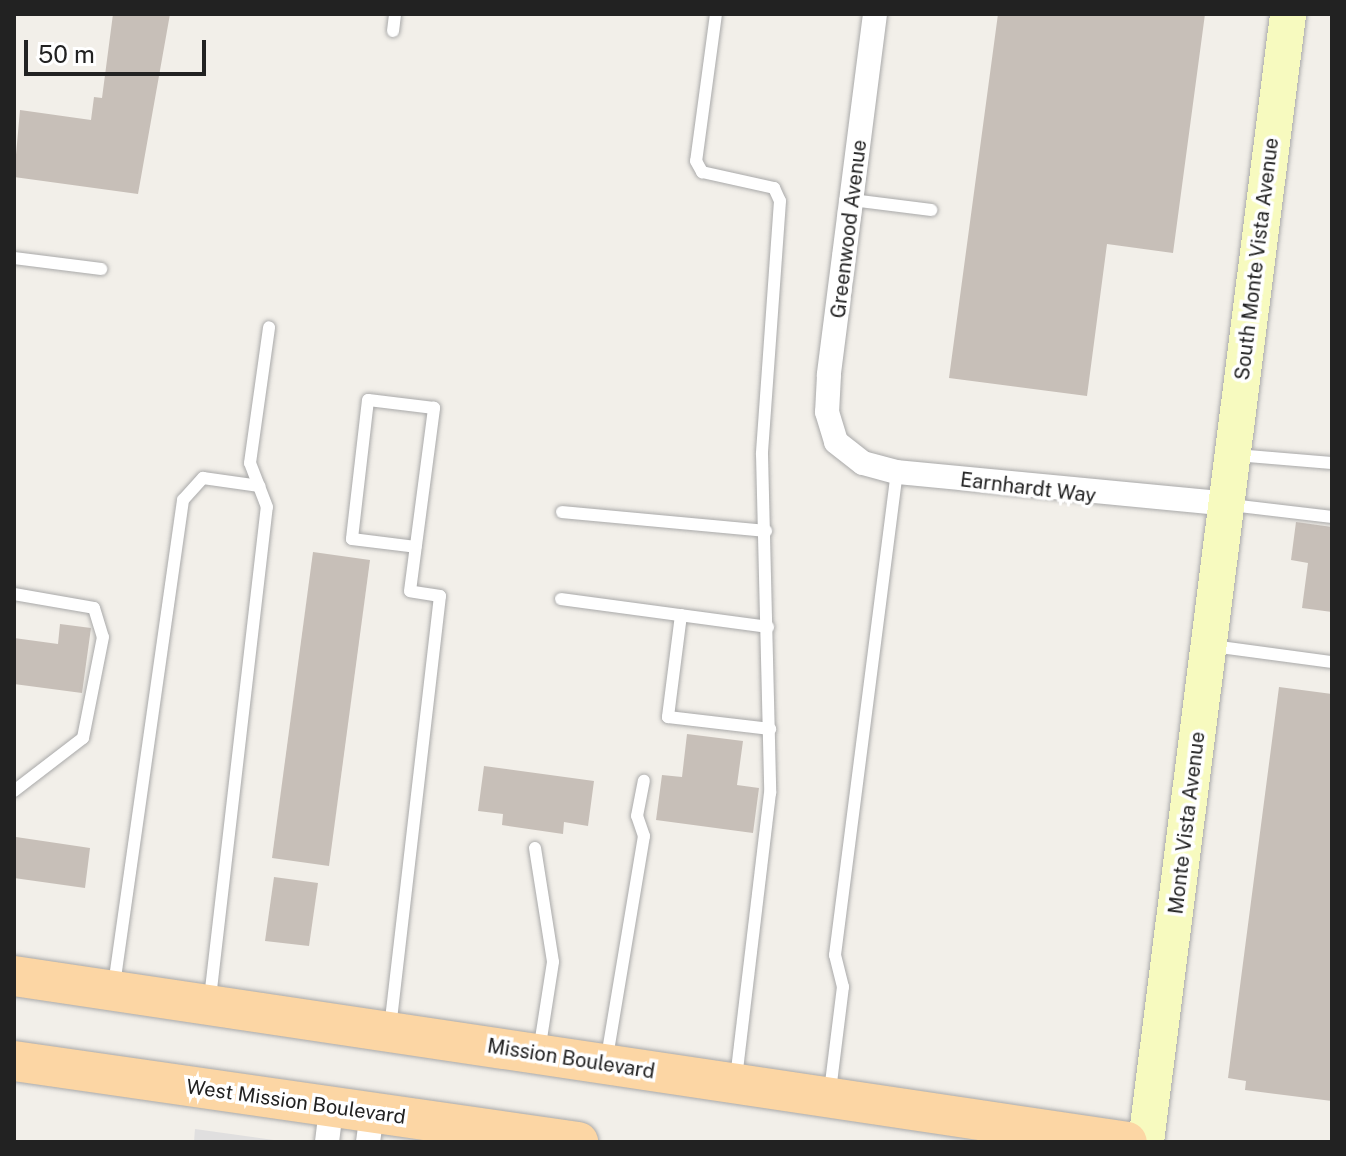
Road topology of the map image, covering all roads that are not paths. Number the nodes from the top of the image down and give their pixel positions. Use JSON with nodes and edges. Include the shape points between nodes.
{"nodes":[{"id":1,"x":395,"y":14,"type":"edge"},
{"id":2,"x":716,"y":14,"type":"edge"},
{"id":3,"x":875,"y":14,"type":"edge"},
{"id":4,"x":1288,"y":14,"type":"edge"},
{"id":5,"x":393,"y":31,"type":"dead end"},
{"id":6,"x":852,"y":200,"type":"junction"},
{"id":7,"x":931,"y":210,"type":"dead end"},
{"id":8,"x":14,"y":258,"type":"edge"},
{"id":9,"x":101,"y":269,"type":"dead end"},
{"id":10,"x":269,"y":327,"type":"dead end"},
{"id":11,"x":836,"y":442,"type":"joint"},
{"id":12,"x":1233,"y":454,"type":"junction"},
{"id":13,"x":1332,"y":463,"type":"edge"},
{"id":14,"x":897,"y":472,"type":"junction"},
{"id":15,"x":259,"y":486,"type":"junction"},
{"id":16,"x":1228,"y":504,"type":"junction"},
{"id":17,"x":562,"y":512,"type":"dead end"},
{"id":18,"x":1332,"y":517,"type":"edge"},
{"id":19,"x":766,"y":531,"type":"junction"},
{"id":20,"x":416,"y":547,"type":"junction"},
{"id":21,"x":14,"y":594,"type":"edge"},
{"id":22,"x":561,"y":599,"type":"dead end"},
{"id":23,"x":681,"y":615,"type":"junction"},
{"id":24,"x":768,"y":627,"type":"junction"},
{"id":25,"x":1210,"y":646,"type":"junction"},
{"id":26,"x":1332,"y":662,"type":"edge"},
{"id":27,"x":770,"y":729,"type":"junction"},
{"id":28,"x":644,"y":781,"type":"dead end"},
{"id":29,"x":14,"y":791,"type":"edge"},
{"id":30,"x":535,"y":848,"type":"dead end"},
{"id":31,"x":14,"y":976,"type":"edge"},
{"id":32,"x":113,"y":991,"type":"junction"},
{"id":33,"x":209,"y":1005,"type":"junction"},
{"id":34,"x":389,"y":1032,"type":"junction"},
{"id":35,"x":538,"y":1054,"type":"junction"},
{"id":36,"x":14,"y":1061,"type":"edge"},
{"id":37,"x":606,"y":1064,"type":"junction"},
{"id":38,"x":736,"y":1083,"type":"junction"},
{"id":39,"x":829,"y":1097,"type":"junction"},
{"id":40,"x":329,"y":1125,"type":"edge"},
{"id":41,"x":370,"y":1128,"type":"edge"},
{"id":42,"x":578,"y":1142,"type":"edge"},
{"id":43,"x":1127,"y":1142,"type":"edge"},
{"id":44,"x":1146,"y":1142,"type":"edge"}],
"edges":[{"from":1,"to":5,"type":"lane"},
{"from":2,"to":19,"type":"lane","via":[[696,161],[702,172],[774,188],[780,201],[762,454]]},
{"from":3,"to":6,"type":"street","name":"Greenwood Avenue"},
{"from":4,"to":12,"type":"main road","name":"South Monte Vista Avenue"},
{"from":6,"to":7,"type":"lane"},
{"from":6,"to":11,"type":"street","name":"Greenwood Avenue","via":[[829,375],[827,412]]},
{"from":8,"to":9,"type":"lane"},
{"from":10,"to":15,"type":"lane","via":[[250,463]]},
{"from":11,"to":14,"type":"street","name":"Earnhardt Way","via":[[863,463]]},
{"from":12,"to":13,"type":"lane"},
{"from":12,"to":16,"type":"main road","name":"South Monte Vista Avenue"},
{"from":14,"to":16,"type":"street","name":"Earnhardt Way","via":[[1159,503]]},
{"from":14,"to":39,"type":"lane","via":[[835,955],[843,987]]},
{"from":15,"to":32,"type":"lane","via":[[203,478],[183,500]]},
{"from":15,"to":33,"type":"lane","via":[[267,507]]},
{"from":16,"to":18,"type":"lane"},
{"from":16,"to":25,"type":"main road","name":"Monte Vista Avenue"},
{"from":17,"to":19,"type":"lane"},
{"from":19,"to":24,"type":"lane"},
{"from":20,"to":20,"type":"lane","via":[[352,539],[368,400],[434,408]]},
{"from":20,"to":34,"type":"lane","via":[[410,591],[440,596]]},
{"from":21,"to":29,"type":"lane","via":[[94,608],[103,637],[83,738]]},
{"from":22,"to":23,"type":"lane"},
{"from":23,"to":24,"type":"lane"},
{"from":23,"to":27,"type":"lane","via":[[668,717]]},
{"from":24,"to":27,"type":"lane"},
{"from":25,"to":26,"type":"lane"},
{"from":25,"to":44,"type":"main road","name":"Monte Vista Avenue"},
{"from":27,"to":38,"type":"lane","via":[[770,793]]},
{"from":28,"to":37,"type":"lane","via":[[637,816],[644,836]]},
{"from":30,"to":35,"type":"lane","via":[[553,962]]},
{"from":31,"to":32,"type":"main road","name":"Mission Boulevard"},
{"from":32,"to":33,"type":"main road","name":"Mission Boulevard"},
{"from":33,"to":34,"type":"main road","name":"Mission Boulevard"},
{"from":34,"to":35,"type":"main road","name":"Mission Boulevard"},
{"from":35,"to":37,"type":"main road","name":"Mission Boulevard"},
{"from":36,"to":40,"type":"main road","name":"West Mission Boulevard"},
{"from":37,"to":38,"type":"main road","name":"Mission Boulevard"},
{"from":38,"to":39,"type":"main road","name":"Mission Boulevard"},
{"from":39,"to":43,"type":"main road","name":"Mission Boulevard"},
{"from":40,"to":41,"type":"main road","name":"West Mission Boulevard"},
{"from":41,"to":42,"type":"main road","name":"West Mission Boulevard"}]}
